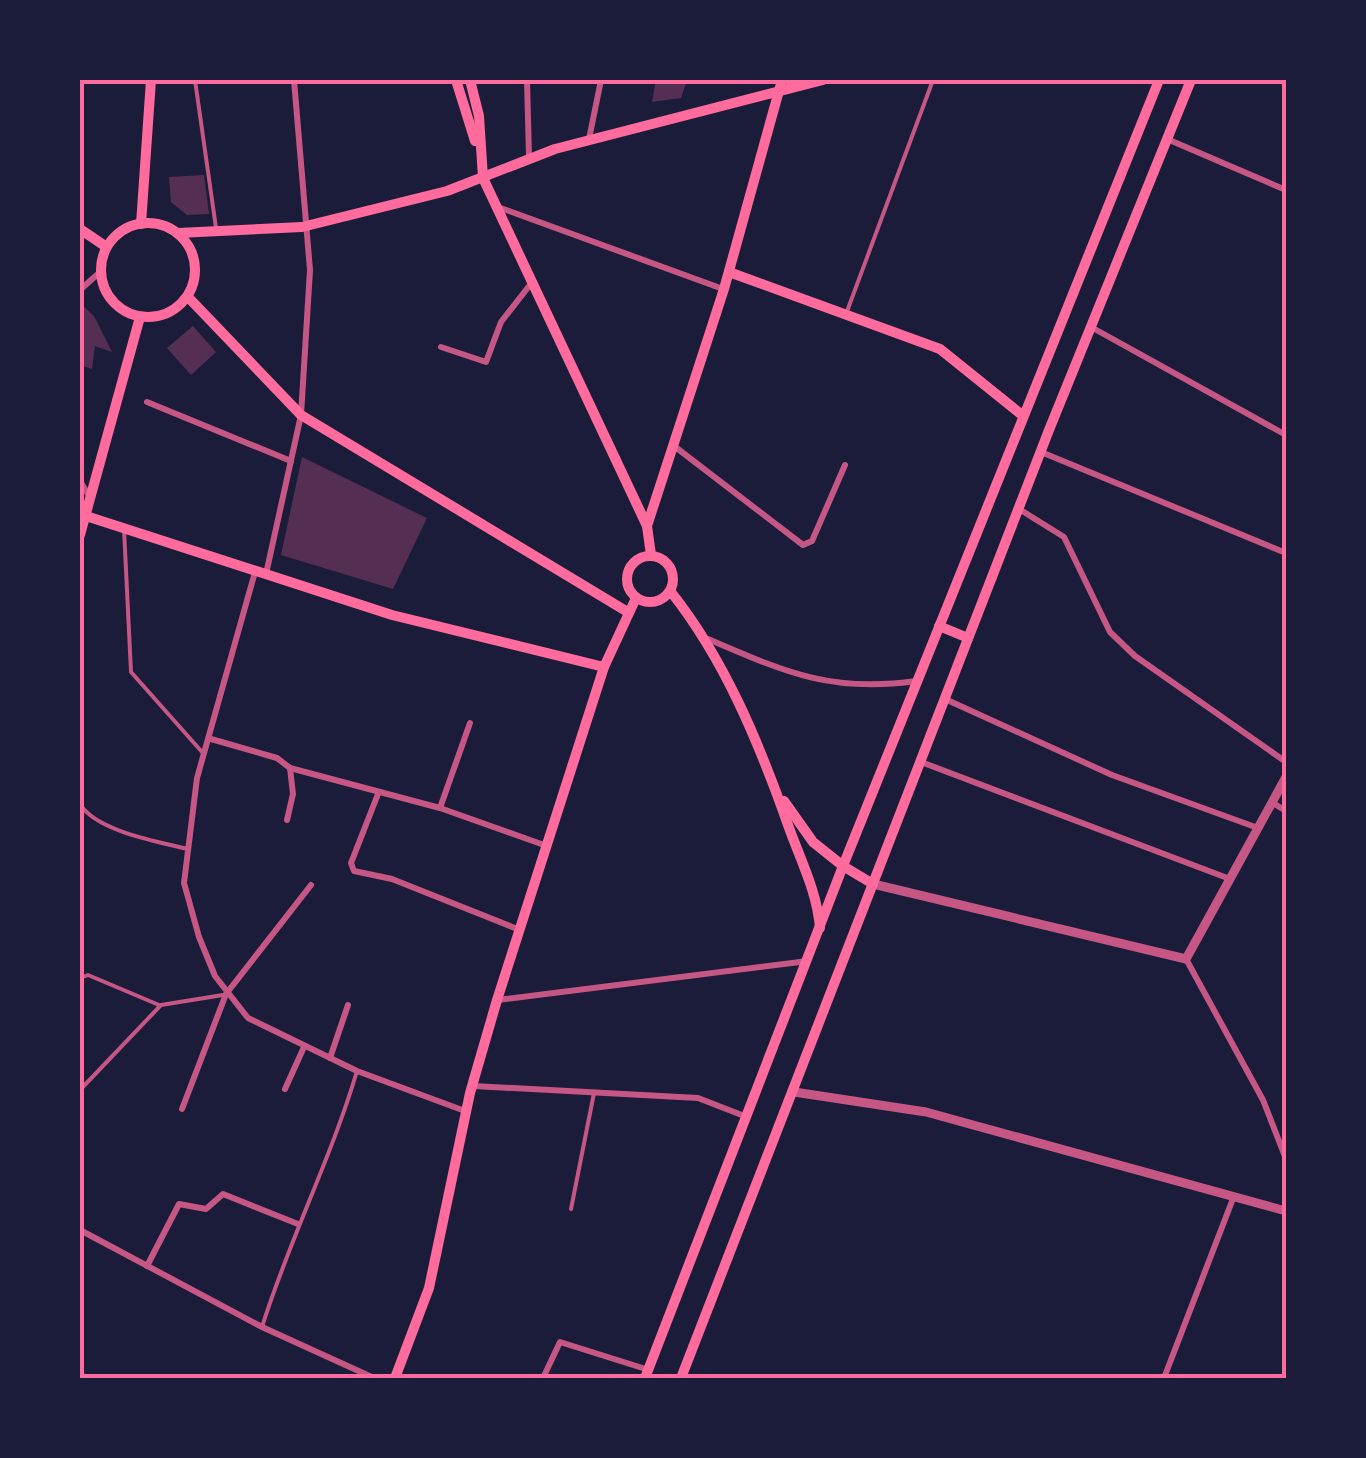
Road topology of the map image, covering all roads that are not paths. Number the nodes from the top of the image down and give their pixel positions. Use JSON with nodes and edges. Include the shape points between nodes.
{"nodes":[{"id":1,"x":150,"y":80,"type":"edge"},
{"id":2,"x":195,"y":80,"type":"edge"},
{"id":3,"x":294,"y":80,"type":"edge"},
{"id":4,"x":456,"y":80,"type":"edge"},
{"id":5,"x":470,"y":80,"type":"edge"},
{"id":6,"x":527,"y":80,"type":"edge"},
{"id":7,"x":601,"y":80,"type":"edge"},
{"id":8,"x":823,"y":80,"type":"edge"},
{"id":9,"x":934,"y":80,"type":"edge"},
{"id":10,"x":1159,"y":80,"type":"edge"},
{"id":11,"x":1192,"y":80,"type":"edge"},
{"id":12,"x":780,"y":86,"type":"edge"},
{"id":13,"x":1167,"y":139,"type":"junction"},
{"id":14,"x":589,"y":140,"type":"junction"},
{"id":15,"x":479,"y":151,"type":"junction"},
{"id":16,"x":529,"y":157,"type":"junction"},
{"id":17,"x":483,"y":178,"type":"junction"},
{"id":18,"x":1286,"y":190,"type":"edge"},
{"id":19,"x":498,"y":207,"type":"junction"},
{"id":20,"x":141,"y":224,"type":"junction"},
{"id":21,"x":310,"y":226,"type":"junction"},
{"id":22,"x":80,"y":230,"type":"edge"},
{"id":23,"x":178,"y":233,"type":"junction"},
{"id":24,"x":216,"y":233,"type":"junction"},
{"id":25,"x":106,"y":246,"type":"junction"},
{"id":26,"x":100,"y":272,"type":"junction"},
{"id":27,"x":729,"y":272,"type":"junction"},
{"id":28,"x":533,"y":280,"type":"junction"},
{"id":29,"x":724,"y":289,"type":"junction"},
{"id":30,"x":80,"y":290,"type":"edge"},
{"id":31,"x":188,"y":297,"type":"junction"},
{"id":32,"x":846,"y":314,"type":"junction"},
{"id":33,"x":140,"y":318,"type":"junction"},
{"id":34,"x":1090,"y":327,"type":"junction"},
{"id":35,"x":441,"y":346,"type":"dead end"},
{"id":36,"x":146,"y":402,"type":"dead end"},
{"id":37,"x":301,"y":415,"type":"junction"},
{"id":38,"x":1022,"y":415,"type":"junction"},
{"id":39,"x":1286,"y":435,"type":"edge"},
{"id":40,"x":674,"y":445,"type":"junction"},
{"id":41,"x":1040,"y":452,"type":"junction"},
{"id":42,"x":291,"y":461,"type":"junction"},
{"id":43,"x":845,"y":464,"type":"dead end"},
{"id":44,"x":80,"y":481,"type":"edge"},
{"id":45,"x":92,"y":500,"type":"junction"},
{"id":46,"x":1018,"y":508,"type":"junction"},
{"id":47,"x":83,"y":515,"type":"edge"},
{"id":48,"x":124,"y":526,"type":"junction"},
{"id":49,"x":647,"y":526,"type":"junction"},
{"id":50,"x":80,"y":535,"type":"edge"},
{"id":51,"x":1286,"y":553,"type":"edge"},
{"id":52,"x":651,"y":555,"type":"junction"},
{"id":53,"x":260,"y":573,"type":"junction"},
{"id":54,"x":670,"y":592,"type":"junction"},
{"id":55,"x":636,"y":598,"type":"junction"},
{"id":56,"x":626,"y":611,"type":"junction"},
{"id":57,"x":939,"y":626,"type":"junction"},
{"id":58,"x":968,"y":638,"type":"junction"},
{"id":59,"x":708,"y":640,"type":"junction"},
{"id":60,"x":604,"y":667,"type":"junction"},
{"id":61,"x":917,"y":681,"type":"junction"},
{"id":62,"x":945,"y":699,"type":"junction"},
{"id":63,"x":470,"y":723,"type":"dead end"},
{"id":64,"x":212,"y":740,"type":"junction"},
{"id":65,"x":206,"y":756,"type":"junction"},
{"id":66,"x":921,"y":762,"type":"junction"},
{"id":67,"x":1286,"y":762,"type":"edge"},
{"id":68,"x":290,"y":768,"type":"junction"},
{"id":69,"x":1286,"y":777,"type":"edge"},
{"id":70,"x":378,"y":794,"type":"junction"},
{"id":71,"x":779,"y":794,"type":"junction"},
{"id":72,"x":1273,"y":803,"type":"junction"},
{"id":73,"x":80,"y":804,"type":"edge"},
{"id":74,"x":440,"y":808,"type":"junction"},
{"id":75,"x":1286,"y":811,"type":"edge"},
{"id":76,"x":287,"y":820,"type":"dead end"},
{"id":77,"x":1259,"y":828,"type":"junction"},
{"id":78,"x":548,"y":847,"type":"junction"},
{"id":79,"x":188,"y":849,"type":"junction"},
{"id":80,"x":843,"y":866,"type":"junction"},
{"id":81,"x":1230,"y":880,"type":"junction"},
{"id":82,"x":873,"y":884,"type":"junction"},
{"id":83,"x":311,"y":885,"type":"dead end"},
{"id":84,"x":520,"y":930,"type":"junction"},
{"id":85,"x":820,"y":934,"type":"junction"},
{"id":86,"x":1186,"y":959,"type":"junction"},
{"id":87,"x":810,"y":960,"type":"junction"},
{"id":88,"x":80,"y":978,"type":"edge"},
{"id":89,"x":226,"y":994,"type":"junction"},
{"id":90,"x":497,"y":1000,"type":"junction"},
{"id":91,"x":161,"y":1005,"type":"junction"},
{"id":92,"x":348,"y":1005,"type":"dead end"},
{"id":93,"x":304,"y":1047,"type":"junction"},
{"id":94,"x":330,"y":1058,"type":"junction"},
{"id":95,"x":357,"y":1072,"type":"junction"},
{"id":96,"x":472,"y":1086,"type":"junction"},
{"id":97,"x":286,"y":1089,"type":"dead end"},
{"id":98,"x":80,"y":1090,"type":"edge"},
{"id":99,"x":794,"y":1092,"type":"junction"},
{"id":100,"x":594,"y":1093,"type":"junction"},
{"id":101,"x":182,"y":1109,"type":"dead end"},
{"id":102,"x":466,"y":1112,"type":"junction"},
{"id":103,"x":748,"y":1117,"type":"junction"},
{"id":104,"x":1286,"y":1159,"type":"edge"},
{"id":105,"x":1234,"y":1196,"type":"junction"},
{"id":106,"x":571,"y":1209,"type":"dead end"},
{"id":107,"x":1286,"y":1210,"type":"edge"},
{"id":108,"x":298,"y":1224,"type":"junction"},
{"id":109,"x":80,"y":1230,"type":"edge"},
{"id":110,"x":147,"y":1266,"type":"junction"},
{"id":111,"x":262,"y":1327,"type":"junction"},
{"id":112,"x":647,"y":1374,"type":"edge"},
{"id":113,"x":374,"y":1378,"type":"edge"},
{"id":114,"x":395,"y":1378,"type":"edge"},
{"id":115,"x":544,"y":1378,"type":"edge"},
{"id":116,"x":681,"y":1378,"type":"edge"},
{"id":117,"x":1164,"y":1378,"type":"edge"}],
"edges":[{"from":1,"to":20,"type":"main road"},
{"from":2,"to":24,"type":"lane"},
{"from":3,"to":21,"type":"street"},
{"from":4,"to":15,"type":"main road"},
{"from":5,"to":15,"type":"main road"},
{"from":6,"to":16,"type":"street"},
{"from":7,"to":14,"type":"street"},
{"from":8,"to":12,"type":"main road"},
{"from":9,"to":32,"type":"lane"},
{"from":10,"to":38,"type":"main road"},
{"from":11,"to":13,"type":"main road"},
{"from":12,"to":14,"type":"main road"},
{"from":12,"to":27,"type":"main road"},
{"from":13,"to":18,"type":"street"},
{"from":13,"to":34,"type":"main road"},
{"from":14,"to":16,"type":"main road"},
{"from":15,"to":17,"type":"main road"},
{"from":16,"to":17,"type":"main road"},
{"from":17,"to":19,"type":"main road"},
{"from":17,"to":21,"type":"main road"},
{"from":19,"to":28,"type":"main road"},
{"from":19,"to":29,"type":"street"},
{"from":20,"to":23,"type":"main road"},
{"from":20,"to":25,"type":"main road"},
{"from":21,"to":24,"type":"main road"},
{"from":21,"to":37,"type":"street"},
{"from":22,"to":25,"type":"main road"},
{"from":23,"to":24,"type":"main road"},
{"from":23,"to":31,"type":"main road","via":[[194,258]]},
{"from":25,"to":26,"type":"main road"},
{"from":26,"to":30,"type":"street"},
{"from":26,"to":33,"type":"main road","via":[[112,302]]},
{"from":27,"to":29,"type":"main road"},
{"from":27,"to":32,"type":"main road"},
{"from":28,"to":35,"type":"street","via":[[502,322],[486,362]]},
{"from":28,"to":49,"type":"main road"},
{"from":29,"to":40,"type":"main road"},
{"from":31,"to":33,"type":"main road","via":[[172,312]]},
{"from":31,"to":37,"type":"main road"},
{"from":32,"to":38,"type":"main road","via":[[940,349]]},
{"from":33,"to":45,"type":"main road"},
{"from":34,"to":39,"type":"street"},
{"from":34,"to":41,"type":"main road"},
{"from":36,"to":42,"type":"street"},
{"from":37,"to":42,"type":"street"},
{"from":37,"to":56,"type":"main road"},
{"from":38,"to":57,"type":"main road"},
{"from":40,"to":43,"type":"street","via":[[803,544],[812,541]]},
{"from":40,"to":49,"type":"main road"},
{"from":41,"to":46,"type":"main road"},
{"from":41,"to":51,"type":"street"},
{"from":42,"to":53,"type":"street"},
{"from":44,"to":45,"type":"street"},
{"from":45,"to":47,"type":"main road"},
{"from":46,"to":58,"type":"main road"},
{"from":46,"to":67,"type":"street","via":[[1064,537],[1110,632],[1134,656]]},
{"from":47,"to":48,"type":"main road"},
{"from":47,"to":50,"type":"main road"},
{"from":48,"to":53,"type":"main road"},
{"from":48,"to":65,"type":"lane","via":[[131,672]]},
{"from":49,"to":52,"type":"main road"},
{"from":52,"to":54,"type":"main road","via":[[669,564]]},
{"from":52,"to":55,"type":"main road","via":[[628,571]]},
{"from":53,"to":60,"type":"main road","via":[[392,615]]},
{"from":53,"to":64,"type":"street"},
{"from":54,"to":55,"type":"main road","via":[[654,603]]},
{"from":54,"to":59,"type":"main road"},
{"from":55,"to":56,"type":"main road"},
{"from":56,"to":60,"type":"main road"},
{"from":57,"to":58,"type":"main road"},
{"from":57,"to":61,"type":"main road"},
{"from":58,"to":62,"type":"main road"},
{"from":59,"to":61,"type":"street","via":[[802,679],[864,686]]},
{"from":59,"to":71,"type":"main road"},
{"from":60,"to":78,"type":"main road"},
{"from":61,"to":80,"type":"main road"},
{"from":62,"to":66,"type":"main road"},
{"from":62,"to":77,"type":"street","via":[[1112,775]]},
{"from":63,"to":74,"type":"street"},
{"from":64,"to":65,"type":"street"},
{"from":64,"to":68,"type":"street","via":[[277,758]]},
{"from":65,"to":79,"type":"street"},
{"from":66,"to":81,"type":"street"},
{"from":66,"to":82,"type":"main road"},
{"from":68,"to":70,"type":"street"},
{"from":68,"to":76,"type":"street"},
{"from":69,"to":72,"type":"street"},
{"from":70,"to":74,"type":"street"},
{"from":70,"to":84,"type":"street","via":[[351,862],[354,871],[392,879]]},
{"from":71,"to":80,"type":"main road","via":[[813,842]]},
{"from":71,"to":85,"type":"main road","via":[[814,892]]},
{"from":72,"to":75,"type":"street"},
{"from":72,"to":77,"type":"street"},
{"from":73,"to":79,"type":"lane","via":[[131,835]]},
{"from":74,"to":78,"type":"street"},
{"from":77,"to":81,"type":"street"},
{"from":78,"to":84,"type":"main road"},
{"from":79,"to":89,"type":"street","via":[[184,883],[199,937]]},
{"from":80,"to":82,"type":"main road"},
{"from":80,"to":85,"type":"main road"},
{"from":81,"to":86,"type":"street"},
{"from":82,"to":86,"type":"street"},
{"from":82,"to":99,"type":"main road"},
{"from":83,"to":89,"type":"street"},
{"from":84,"to":90,"type":"main road"},
{"from":85,"to":87,"type":"main road"},
{"from":86,"to":104,"type":"street","via":[[1263,1100]]},
{"from":87,"to":90,"type":"street"},
{"from":87,"to":103,"type":"main road"},
{"from":88,"to":91,"type":"lane","via":[[88,975]]},
{"from":89,"to":91,"type":"lane"},
{"from":89,"to":93,"type":"street","via":[[248,1018]]},
{"from":89,"to":101,"type":"street"},
{"from":90,"to":96,"type":"main road"},
{"from":91,"to":98,"type":"lane"},
{"from":92,"to":94,"type":"street"},
{"from":93,"to":94,"type":"street"},
{"from":93,"to":97,"type":"street"},
{"from":94,"to":95,"type":"street"},
{"from":95,"to":102,"type":"street"},
{"from":95,"to":108,"type":"lane"},
{"from":96,"to":100,"type":"street"},
{"from":96,"to":102,"type":"main road"},
{"from":99,"to":105,"type":"street","via":[[926,1112]]},
{"from":99,"to":116,"type":"main road"},
{"from":100,"to":103,"type":"street","via":[[698,1098]]},
{"from":100,"to":106,"type":"lane"},
{"from":102,"to":114,"type":"main road","via":[[429,1288]]},
{"from":103,"to":112,"type":"main road"},
{"from":105,"to":107,"type":"street"},
{"from":105,"to":117,"type":"street"},
{"from":108,"to":110,"type":"street","via":[[223,1194],[206,1209],[179,1204]]},
{"from":108,"to":111,"type":"lane"},
{"from":109,"to":110,"type":"street"},
{"from":110,"to":111,"type":"street"},
{"from":111,"to":113,"type":"street"},
{"from":112,"to":115,"type":"street","via":[[560,1342]]}]}
